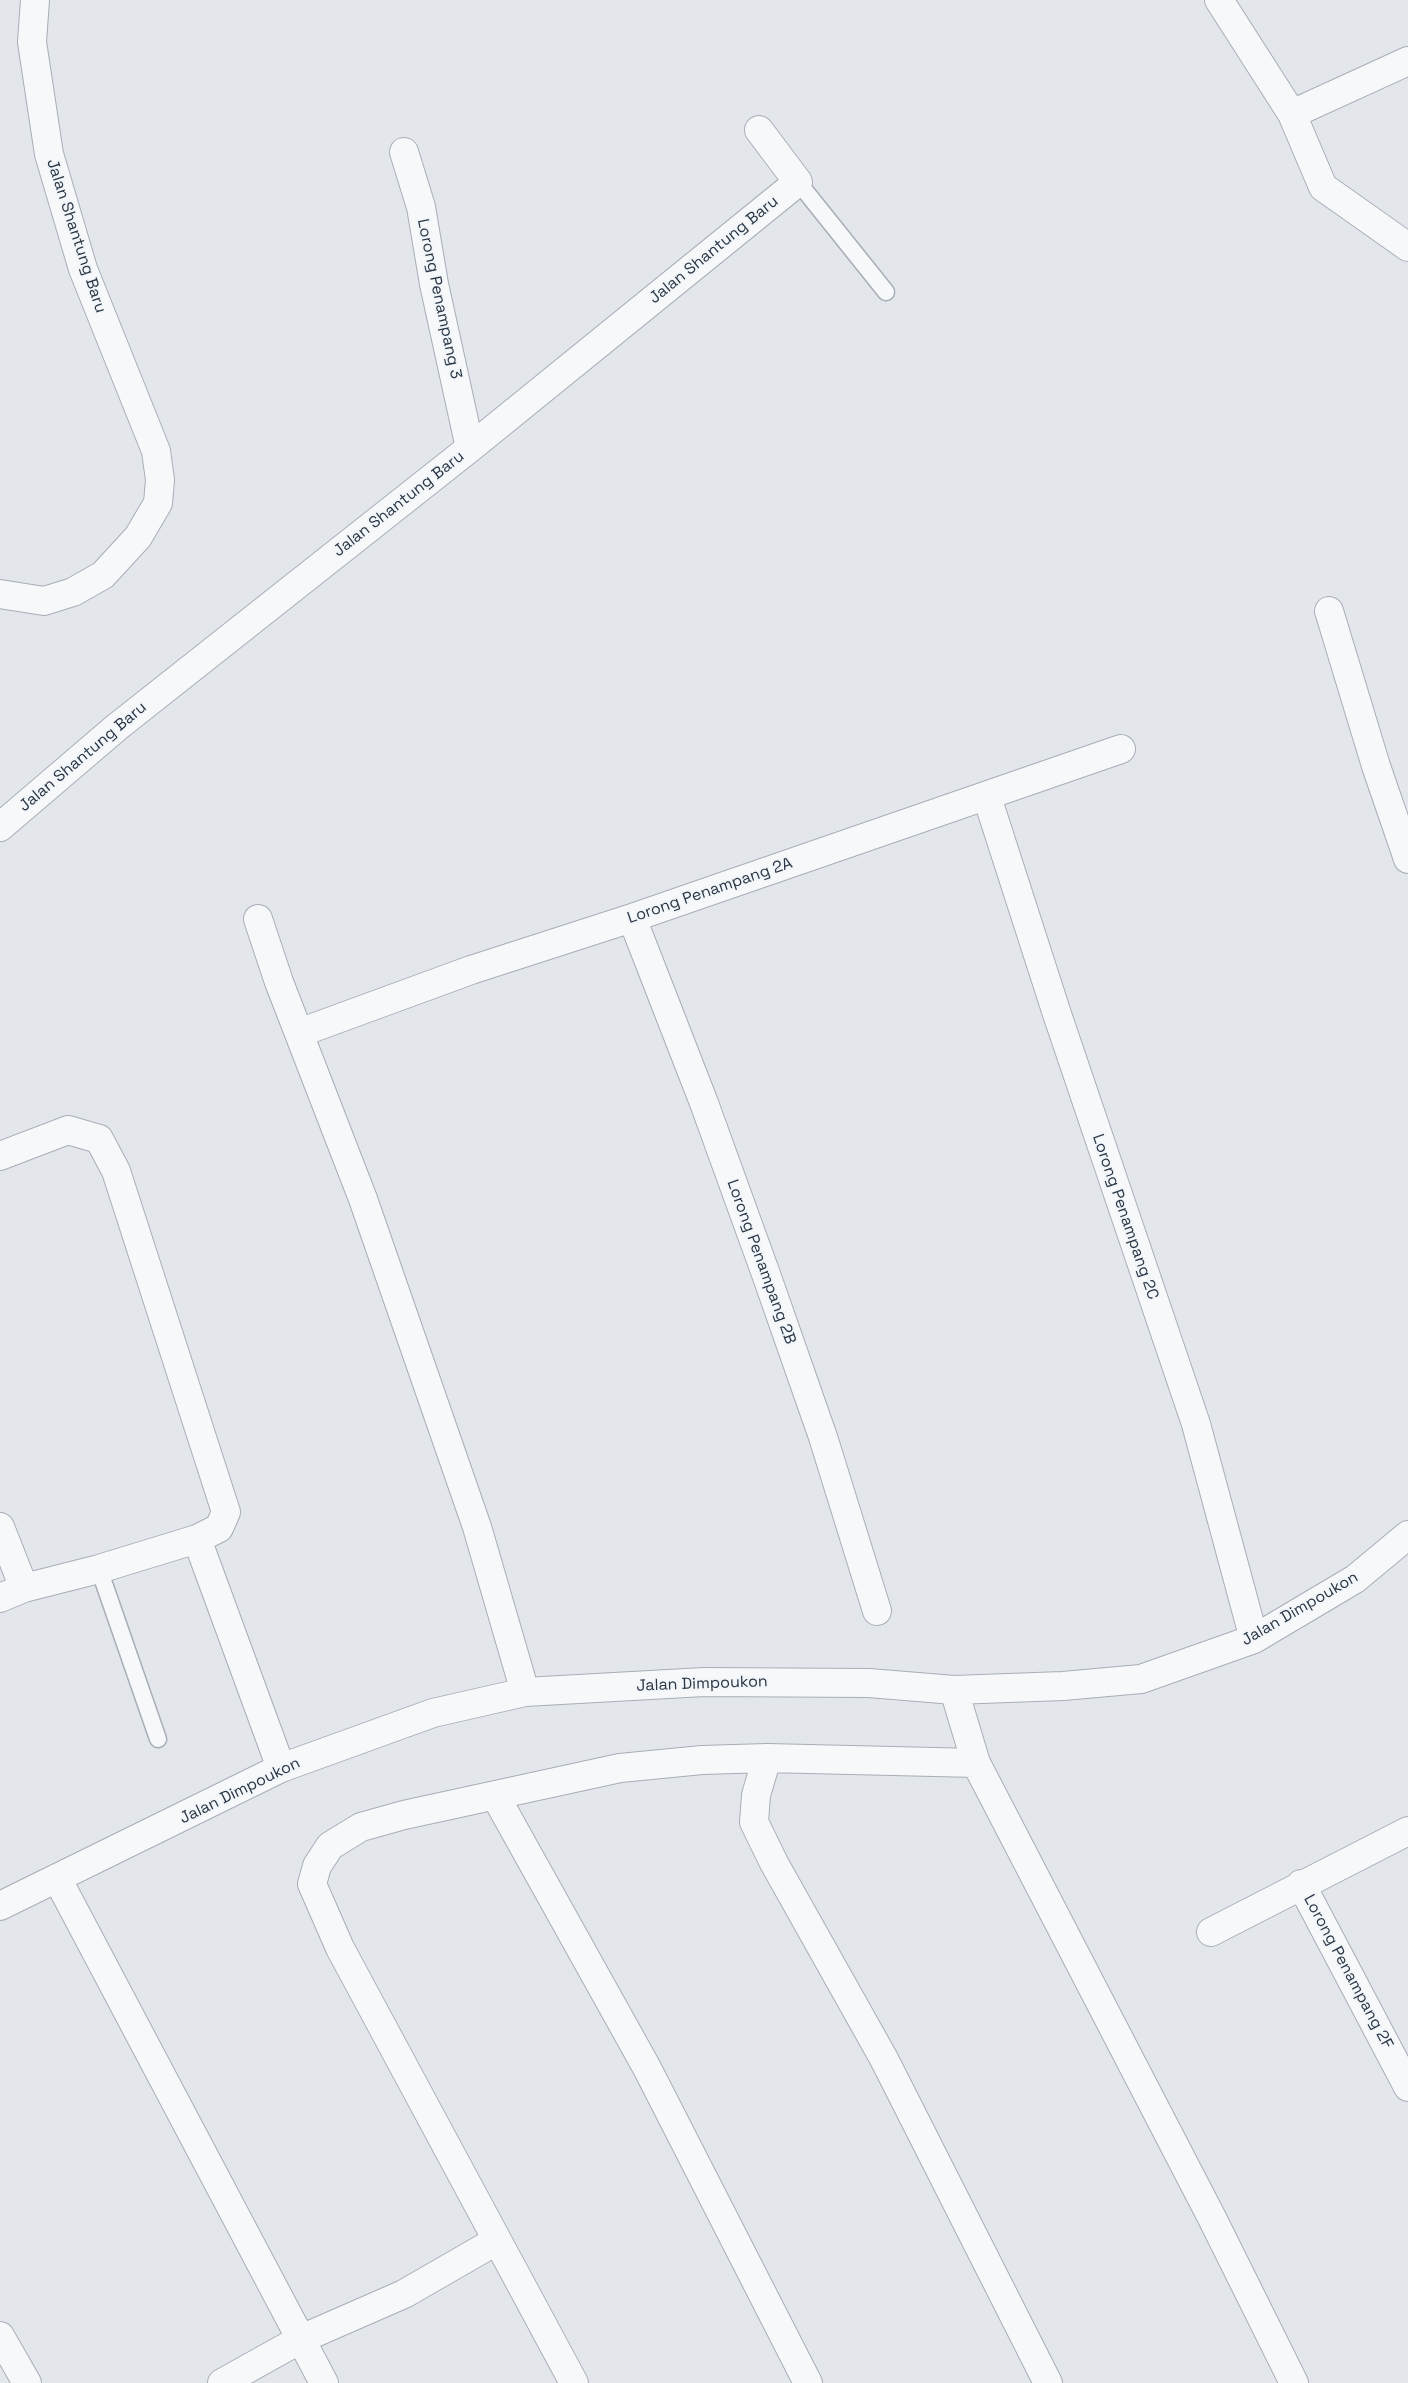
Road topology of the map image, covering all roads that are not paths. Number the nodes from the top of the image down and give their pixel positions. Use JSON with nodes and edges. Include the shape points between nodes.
{"nodes":[{"id":1,"x":35,"y":0,"type":"edge"},
{"id":2,"x":1219,"y":0,"type":"edge"},
{"id":3,"x":1408,"y":61,"type":"edge"},
{"id":4,"x":1292,"y":114,"type":"junction"},
{"id":5,"x":759,"y":130,"type":"dead end"},
{"id":6,"x":404,"y":152,"type":"dead end"},
{"id":7,"x":798,"y":182,"type":"junction"},
{"id":8,"x":1408,"y":247,"type":"edge"},
{"id":9,"x":886,"y":292,"type":"dead end"},
{"id":10,"x":470,"y":448,"type":"junction"},
{"id":11,"x":0,"y":594,"type":"edge"},
{"id":12,"x":1329,"y":611,"type":"dead end"},
{"id":13,"x":1121,"y":749,"type":"dead end"},
{"id":14,"x":987,"y":797,"type":"junction"},
{"id":15,"x":0,"y":827,"type":"edge"},
{"id":16,"x":1408,"y":859,"type":"edge"},
{"id":17,"x":632,"y":918,"type":"junction"},
{"id":18,"x":258,"y":919,"type":"dead end"},
{"id":19,"x":299,"y":1032,"type":"junction"},
{"id":20,"x":0,"y":1156,"type":"edge"},
{"id":21,"x":0,"y":1527,"type":"edge"},
{"id":22,"x":1408,"y":1535,"type":"edge"},
{"id":23,"x":197,"y":1539,"type":"junction"},
{"id":24,"x":99,"y":1569,"type":"junction"},
{"id":25,"x":12,"y":1593,"type":"edge"},
{"id":26,"x":877,"y":1611,"type":"dead end"},
{"id":27,"x":1254,"y":1639,"type":"junction"},
{"id":28,"x":954,"y":1690,"type":"junction"},
{"id":29,"x":526,"y":1692,"type":"junction"},
{"id":30,"x":158,"y":1739,"type":"dead end"},
{"id":31,"x":767,"y":1758,"type":"junction"},
{"id":32,"x":976,"y":1763,"type":"junction"},
{"id":33,"x":281,"y":1768,"type":"junction"},
{"id":34,"x":496,"y":1797,"type":"junction"},
{"id":35,"x":1408,"y":1831,"type":"edge"},
{"id":36,"x":57,"y":1878,"type":"junction"},
{"id":37,"x":1301,"y":1884,"type":"junction"},
{"id":38,"x":0,"y":1906,"type":"edge"},
{"id":39,"x":1210,"y":1932,"type":"dead end"},
{"id":40,"x":1408,"y":2087,"type":"edge"},
{"id":41,"x":496,"y":2242,"type":"junction"},
{"id":42,"x":0,"y":2336,"type":"edge"},
{"id":43,"x":301,"y":2339,"type":"junction"},
{"id":44,"x":27,"y":2383,"type":"edge"},
{"id":45,"x":222,"y":2383,"type":"edge"},
{"id":46,"x":324,"y":2383,"type":"edge"},
{"id":47,"x":574,"y":2383,"type":"edge"},
{"id":48,"x":808,"y":2383,"type":"edge"},
{"id":49,"x":1048,"y":2383,"type":"edge"},
{"id":50,"x":1294,"y":2383,"type":"edge"}],
"edges":[{"from":1,"to":11,"type":"street","name":"Jalan Shantung Baru","via":[[32,42],[49,154],[83,269],[156,451],[160,480],[158,503],[138,537],[103,574],[73,592],[44,601]]},
{"from":2,"to":4,"type":"street"},
{"from":3,"to":4,"type":"street"},
{"from":4,"to":8,"type":"street","via":[[1322,188]]},
{"from":5,"to":7,"type":"street"},
{"from":6,"to":10,"type":"street","name":"Lorong Penampang 3","via":[[420,207]]},
{"from":7,"to":9,"type":"lane"},
{"from":7,"to":10,"type":"street","name":"Jalan Shantung Baru"},
{"from":10,"to":15,"type":"street","name":"Jalan Shantung Baru","via":[[116,727]]},
{"from":12,"to":16,"type":"street"},
{"from":13,"to":14,"type":"street","name":"Lorong Penampang 2A"},
{"from":14,"to":17,"type":"street","name":"Lorong Penampang 2A"},
{"from":14,"to":27,"type":"street","name":"Lorong Penampang 2C","via":[[1196,1424]]},
{"from":17,"to":19,"type":"street","name":"Lorong Penampang 2A","via":[[471,970]]},
{"from":17,"to":26,"type":"street","name":"Lorong Penampang 2B","via":[[767,1277],[823,1437]]},
{"from":18,"to":19,"type":"street"},
{"from":19,"to":29,"type":"street","via":[[363,1199],[477,1527]]},
{"from":20,"to":23,"type":"street","via":[[68,1130],[99,1140],[116,1172],[226,1512],[219,1528]]},
{"from":21,"to":25,"type":"street"},
{"from":22,"to":27,"type":"street","name":"Jalan Dimpoukon","via":[[1355,1579]]},
{"from":23,"to":24,"type":"street"},
{"from":23,"to":33,"type":"street"},
{"from":24,"to":25,"type":"street"},
{"from":24,"to":30,"type":"lane"},
{"from":27,"to":28,"type":"street","name":"Jalan Dimpoukon","via":[[1141,1679]]},
{"from":28,"to":29,"type":"street","name":"Jalan Dimpoukon","via":[[870,1683],[704,1682]]},
{"from":28,"to":32,"type":"street"},
{"from":29,"to":33,"type":"street","name":"Jalan Dimpoukon","via":[[433,1713]]},
{"from":31,"to":32,"type":"street"},
{"from":31,"to":34,"type":"street","via":[[620,1768]]},
{"from":31,"to":49,"type":"street","via":[[756,1795],[754,1822],[884,2059]]},
{"from":32,"to":50,"type":"street"},
{"from":33,"to":36,"type":"street","name":"Jalan Dimpoukon"},
{"from":34,"to":41,"type":"street","via":[[361,1827],[330,1846],[317,1866],[312,1884],[340,1948]]},
{"from":34,"to":48,"type":"street","via":[[647,2068]]},
{"from":35,"to":37,"type":"street"},
{"from":36,"to":38,"type":"street","name":"Jalan Dimpoukon"},
{"from":36,"to":43,"type":"street"},
{"from":37,"to":39,"type":"street"},
{"from":37,"to":40,"type":"street","name":"Lorong Penampang 2F"},
{"from":41,"to":43,"type":"street","via":[[404,2294]]},
{"from":41,"to":47,"type":"street"},
{"from":42,"to":44,"type":"street"},
{"from":43,"to":45,"type":"street"},
{"from":43,"to":46,"type":"street"}]}
